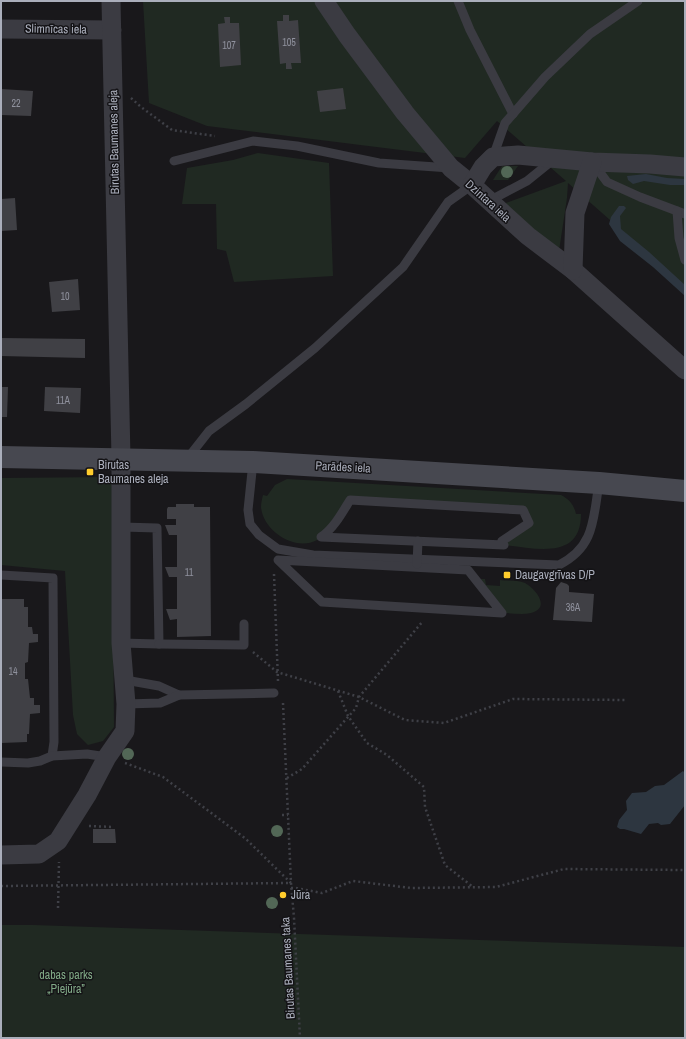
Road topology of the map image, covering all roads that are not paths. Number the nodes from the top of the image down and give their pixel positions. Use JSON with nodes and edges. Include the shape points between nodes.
{"nodes":[{"id":1,"x":110,"y":1,"type":"edge"},
{"id":2,"x":324,"y":1,"type":"edge"},
{"id":3,"x":458,"y":1,"type":"edge"},
{"id":4,"x":634,"y":2,"type":"edge"},
{"id":5,"x":1,"y":29,"type":"edge"},
{"id":6,"x":112,"y":30,"type":"junction"},
{"id":7,"x":513,"y":114,"type":"junction"},
{"id":8,"x":493,"y":157,"type":"junction"},
{"id":9,"x":555,"y":158,"type":"junction"},
{"id":10,"x":174,"y":161,"type":"dead end"},
{"id":11,"x":592,"y":162,"type":"junction"},
{"id":12,"x":685,"y":167,"type":"edge"},
{"id":13,"x":451,"y":168,"type":"junction"},
{"id":14,"x":472,"y":185,"type":"junction"},
{"id":15,"x":489,"y":201,"type":"junction"},
{"id":16,"x":681,"y":213,"type":"edge"},
{"id":17,"x":685,"y":260,"type":"edge"},
{"id":18,"x":573,"y":270,"type":"junction"},
{"id":19,"x":685,"y":370,"type":"edge"},
{"id":20,"x":1,"y":457,"type":"edge"},
{"id":21,"x":121,"y":458,"type":"junction"},
{"id":22,"x":186,"y":460,"type":"junction"},
{"id":23,"x":253,"y":462,"type":"junction"},
{"id":24,"x":599,"y":483,"type":"junction"},
{"id":25,"x":685,"y":491,"type":"edge"},
{"id":26,"x":122,"y":527,"type":"junction"},
{"id":27,"x":418,"y":541,"type":"junction"},
{"id":28,"x":417,"y":563,"type":"junction"},
{"id":29,"x":1,"y":575,"type":"edge"},
{"id":30,"x":244,"y":624,"type":"dead end"},
{"id":31,"x":121,"y":643,"type":"junction"},
{"id":32,"x":159,"y":644,"type":"junction"},
{"id":33,"x":125,"y":680,"type":"junction"},
{"id":34,"x":274,"y":693,"type":"dead end"},
{"id":35,"x":180,"y":695,"type":"junction"},
{"id":36,"x":126,"y":704,"type":"junction"},
{"id":37,"x":52,"y":756,"type":"junction"},
{"id":38,"x":107,"y":757,"type":"junction"},
{"id":39,"x":1,"y":762,"type":"edge"},
{"id":40,"x":1,"y":855,"type":"edge"}],
"edges":[{"from":1,"to":6,"type":"street","name":"Birutas Baumanes aleja"},
{"from":2,"to":13,"type":"street","name":"Dzintara iela","via":[[405,113]]},
{"from":3,"to":7,"type":"lane"},
{"from":4,"to":7,"type":"lane","via":[[590,34],[545,77]]},
{"from":5,"to":6,"type":"street","name":"Slimnīcas iela"},
{"from":6,"to":21,"type":"street","name":"Birutas Baumanes aleja"},
{"from":7,"to":8,"type":"lane","via":[[505,123]]},
{"from":8,"to":9,"type":"street","via":[[518,155]]},
{"from":8,"to":14,"type":"street"},
{"from":9,"to":11,"type":"street"},
{"from":9,"to":15,"type":"lane","via":[[527,181]]},
{"from":10,"to":13,"type":"lane","via":[[253,141],[297,146],[379,163]]},
{"from":11,"to":12,"type":"street"},
{"from":11,"to":16,"type":"lane","via":[[607,182]]},
{"from":11,"to":18,"type":"street","via":[[576,212]]},
{"from":13,"to":14,"type":"street","name":"Dzintara iela"},
{"from":14,"to":15,"type":"street","name":"Dzintara iela"},
{"from":14,"to":22,"type":"lane","via":[[448,202],[403,267],[315,348],[209,431]]},
{"from":15,"to":18,"type":"street","name":"Dzintara iela","via":[[528,236]]},
{"from":16,"to":17,"type":"lane","via":[[679,238]]},
{"from":18,"to":19,"type":"street","name":"Dzintara iela"},
{"from":20,"to":21,"type":"street","name":"Parādes iela"},
{"from":21,"to":22,"type":"street","name":"Parādes iela"},
{"from":21,"to":26,"type":"street","name":"Birutas Baumanes aleja"},
{"from":22,"to":23,"type":"street","name":"Parādes iela"},
{"from":23,"to":24,"type":"street","name":"Parādes iela"},
{"from":23,"to":28,"type":"lane","via":[[248,510],[250,524],[259,535],[278,549],[313,555]]},
{"from":24,"to":25,"type":"street","name":"Parādes iela"},
{"from":24,"to":28,"type":"lane","via":[[588,537],[571,559],[559,566]]},
{"from":26,"to":31,"type":"street","name":"Birutas Baumanes aleja"},
{"from":26,"to":32,"type":"lane","via":[[157,528]]},
{"from":27,"to":27,"type":"lane","via":[[321,537],[335,523],[350,500],[523,510],[529,523],[502,541],[504,545]]},
{"from":27,"to":28,"type":"lane"},
{"from":28,"to":28,"type":"lane","via":[[468,570],[502,612],[322,602],[278,560]]},
{"from":29,"to":37,"type":"lane","via":[[52,578]]},
{"from":30,"to":32,"type":"lane","via":[[244,645]]},
{"from":31,"to":32,"type":"lane"},
{"from":31,"to":33,"type":"street","name":"Birutas Baumanes aleja"},
{"from":33,"to":35,"type":"lane","via":[[159,686]]},
{"from":33,"to":36,"type":"street","name":"Birutas Baumanes aleja"},
{"from":34,"to":35,"type":"lane"},
{"from":35,"to":36,"type":"lane","via":[[160,702]]},
{"from":36,"to":38,"type":"street","name":"Birutas Baumanes aleja","via":[[125,730]]},
{"from":37,"to":38,"type":"lane","via":[[87,754]]},
{"from":37,"to":39,"type":"lane","via":[[28,763]]},
{"from":38,"to":40,"type":"street","name":"Birutas Baumanes aleja","via":[[58,841],[39,854]]}]}
